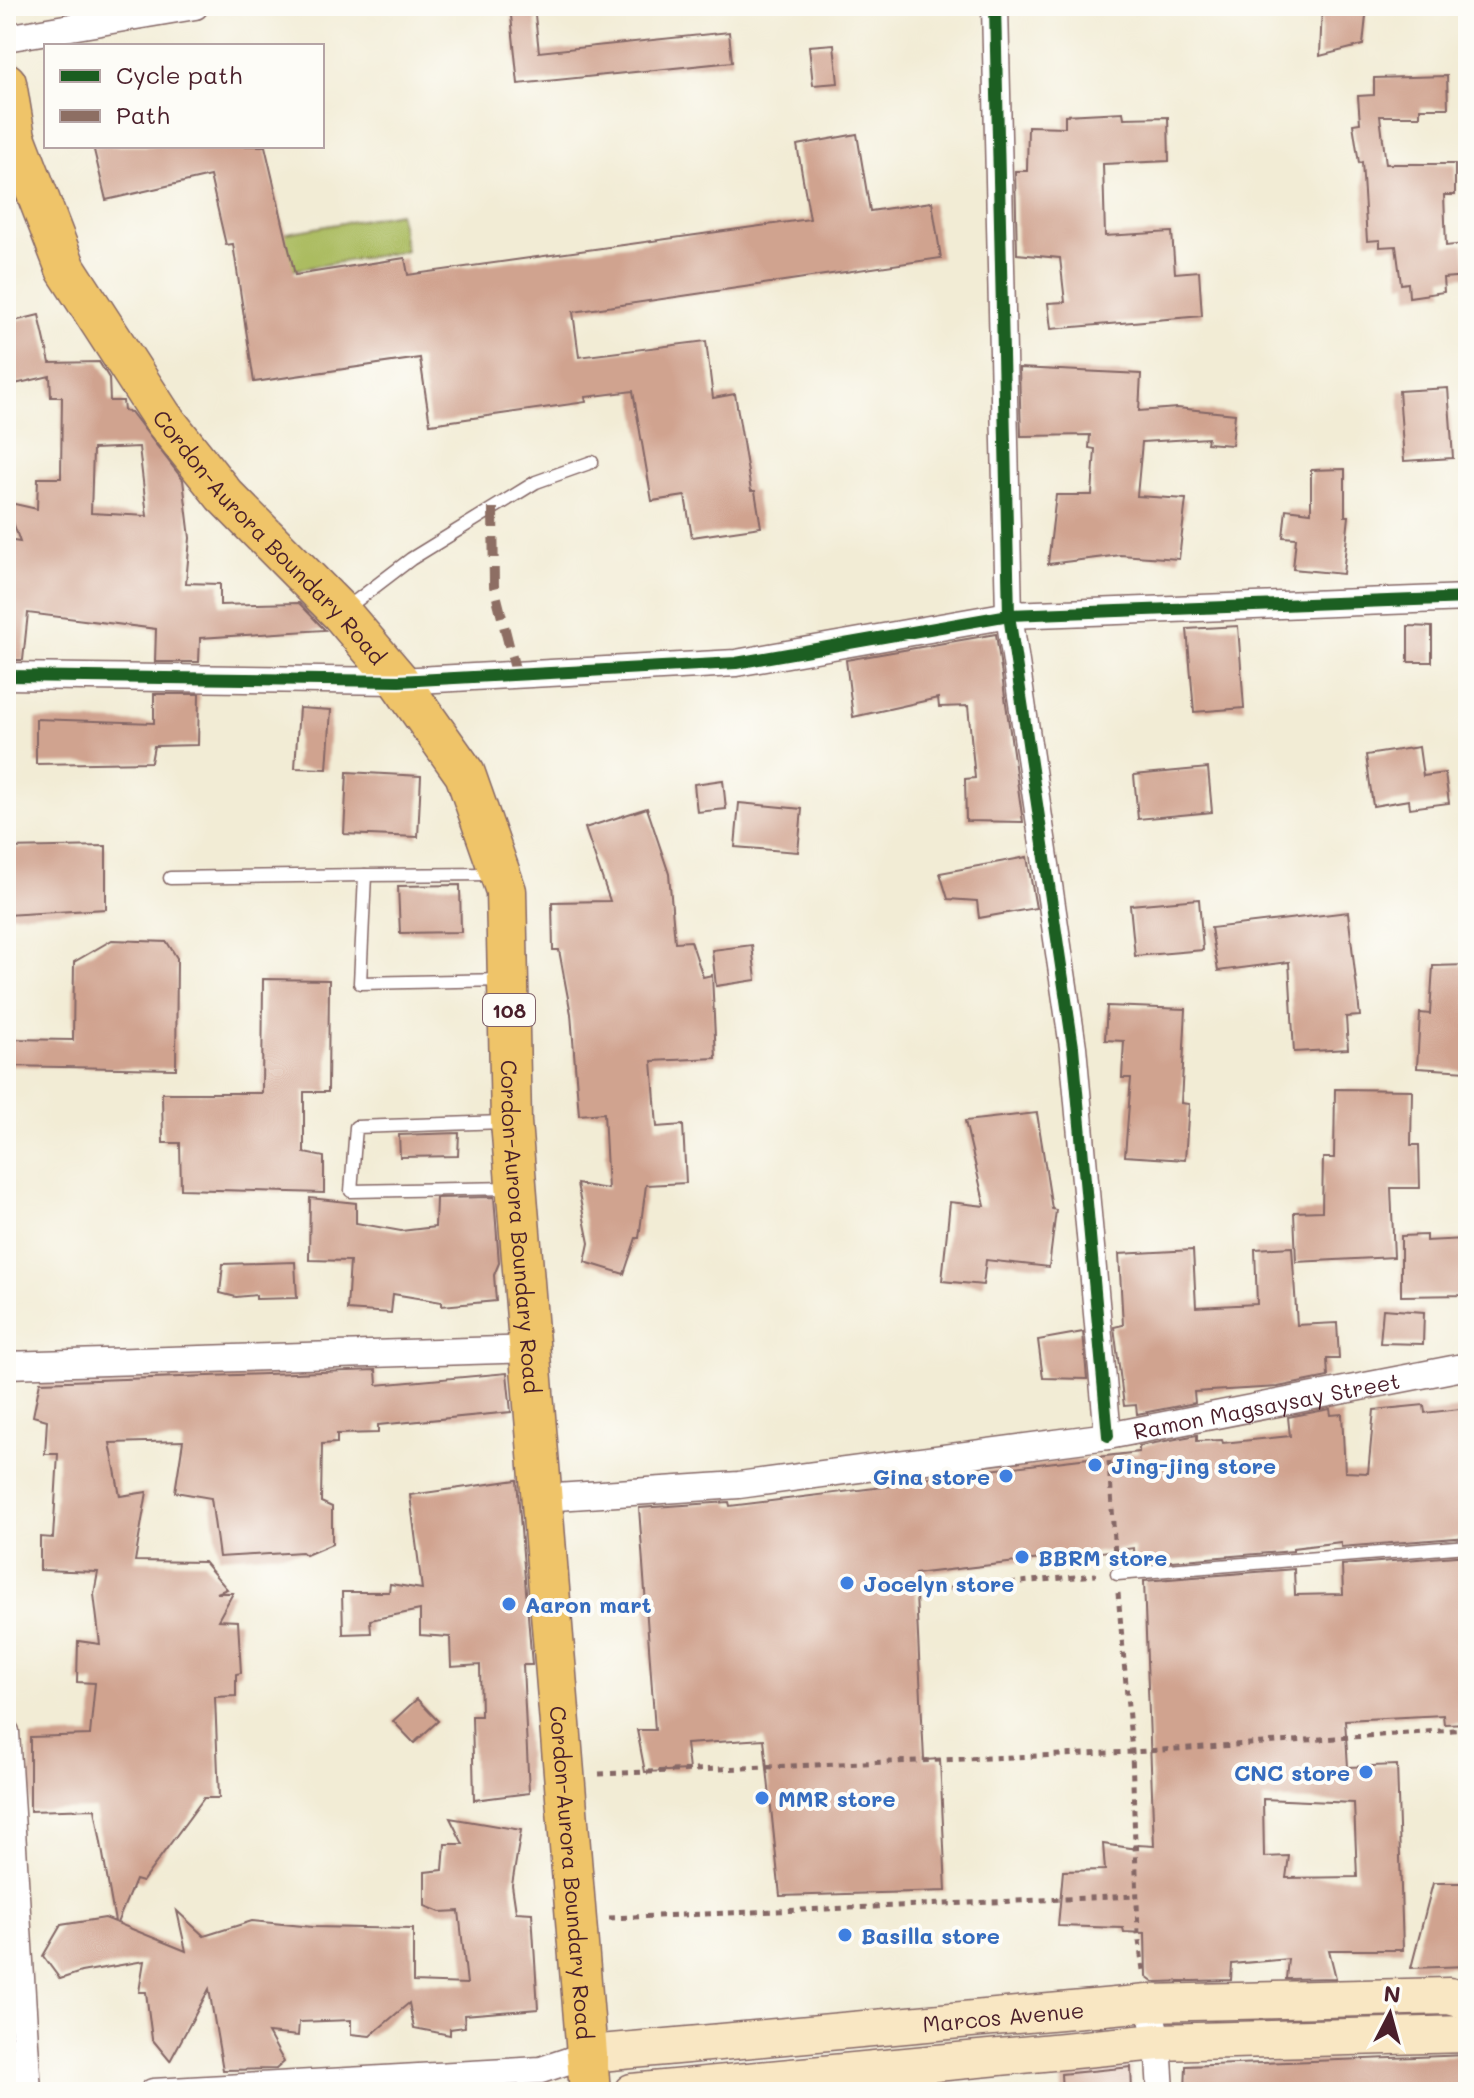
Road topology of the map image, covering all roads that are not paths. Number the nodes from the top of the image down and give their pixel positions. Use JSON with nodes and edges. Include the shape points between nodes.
{"nodes":[{"id":1,"x":195,"y":6,"type":"edge"},
{"id":2,"x":995,"y":6,"type":"edge"},
{"id":3,"x":6,"y":38,"type":"edge"},
{"id":4,"x":6,"y":83,"type":"edge"},
{"id":5,"x":592,"y":462,"type":"dead end"},
{"id":6,"x":1468,"y":598,"type":"edge"},
{"id":7,"x":341,"y":613,"type":"junction"},
{"id":8,"x":1009,"y":615,"type":"junction"},
{"id":9,"x":6,"y":676,"type":"edge"},
{"id":10,"x":399,"y":681,"type":"junction"},
{"id":11,"x":500,"y":874,"type":"junction"},
{"id":12,"x":365,"y":875,"type":"junction"},
{"id":13,"x":170,"y":878,"type":"dead end"},
{"id":14,"x":508,"y":980,"type":"junction"},
{"id":15,"x":511,"y":1122,"type":"junction"},
{"id":16,"x":517,"y":1188,"type":"junction"},
{"id":17,"x":532,"y":1349,"type":"junction"},
{"id":18,"x":6,"y":1365,"type":"edge"},
{"id":19,"x":1468,"y":1366,"type":"edge"},
{"id":20,"x":1108,"y":1436,"type":"junction"},
{"id":21,"x":541,"y":1498,"type":"junction"},
{"id":22,"x":1468,"y":1546,"type":"edge"},
{"id":23,"x":1117,"y":1574,"type":"road end"},
{"id":24,"x":6,"y":1732,"type":"edge"},
{"id":25,"x":1468,"y":2001,"type":"edge"},
{"id":26,"x":1148,"y":2003,"type":"junction"},
{"id":27,"x":1468,"y":2034,"type":"edge"},
{"id":28,"x":1158,"y":2042,"type":"junction"},
{"id":29,"x":541,"y":2070,"type":"junction"},
{"id":30,"x":587,"y":2079,"type":"edge"},
{"id":31,"x":28,"y":2092,"type":"edge"},
{"id":32,"x":153,"y":2092,"type":"edge"},
{"id":33,"x":632,"y":2092,"type":"edge"},
{"id":34,"x":1161,"y":2092,"type":"edge"}],
"edges":[{"from":1,"to":3,"type":"street"},
{"from":2,"to":8,"type":"street"},
{"from":4,"to":7,"type":"main road","name":"Cordon-Aurora Boundary Road","number":"108","via":[[15,137],[66,269],[162,417],[224,495]]},
{"from":5,"to":7,"type":"lane","via":[[536,482],[411,559]]},
{"from":6,"to":8,"type":"street"},
{"from":7,"to":10,"type":"main road","name":"Cordon-Aurora Boundary Road","number":"108"},
{"from":8,"to":10,"type":"street","via":[[736,663]]},
{"from":8,"to":20,"type":"street","via":[[1073,1047]]},
{"from":9,"to":10,"type":"street"},
{"from":10,"to":11,"type":"main road","name":"Cordon-Aurora Boundary Road","number":"108","via":[[465,774]]},
{"from":11,"to":12,"type":"lane"},
{"from":11,"to":14,"type":"main road","name":"Cordon-Aurora Boundary Road","number":"108","via":[[506,891]]},
{"from":12,"to":13,"type":"lane"},
{"from":12,"to":14,"type":"lane","via":[[360,983]]},
{"from":14,"to":15,"type":"main road","name":"Cordon-Aurora Boundary Road","number":"108"},
{"from":15,"to":16,"type":"main road","name":"Cordon-Aurora Boundary Road","number":"108"},
{"from":15,"to":16,"type":"lane","via":[[356,1127],[351,1191]]},
{"from":16,"to":17,"type":"main road","name":"Cordon-Aurora Boundary Road","number":"108"},
{"from":17,"to":18,"type":"street"},
{"from":17,"to":21,"type":"main road","name":"Cordon-Aurora Boundary Road","number":"108"},
{"from":19,"to":20,"type":"street","name":"Ramon Magsaysay Street"},
{"from":20,"to":21,"type":"street","name":"Ramon Magsaysay Street","via":[[739,1485]]},
{"from":21,"to":30,"type":"main road","name":"Cordon-Aurora Boundary Road","number":"108"},
{"from":22,"to":23,"type":"lane"},
{"from":24,"to":31,"type":"street"},
{"from":25,"to":26,"type":"main road","name":"Marcos Avenue","via":[[1449,1996]]},
{"from":26,"to":28,"type":"street"},
{"from":26,"to":30,"type":"main road","name":"Marcos Avenue"},
{"from":27,"to":28,"type":"main road","name":"Marcos Avenue"},
{"from":28,"to":33,"type":"main road","name":"Marcos Avenue"},
{"from":28,"to":34,"type":"street"},
{"from":29,"to":30,"type":"street","name":"Marcos Avenue"},
{"from":29,"to":30,"type":"street"},
{"from":29,"to":32,"type":"street","name":"Marcos Avenue"}]}
